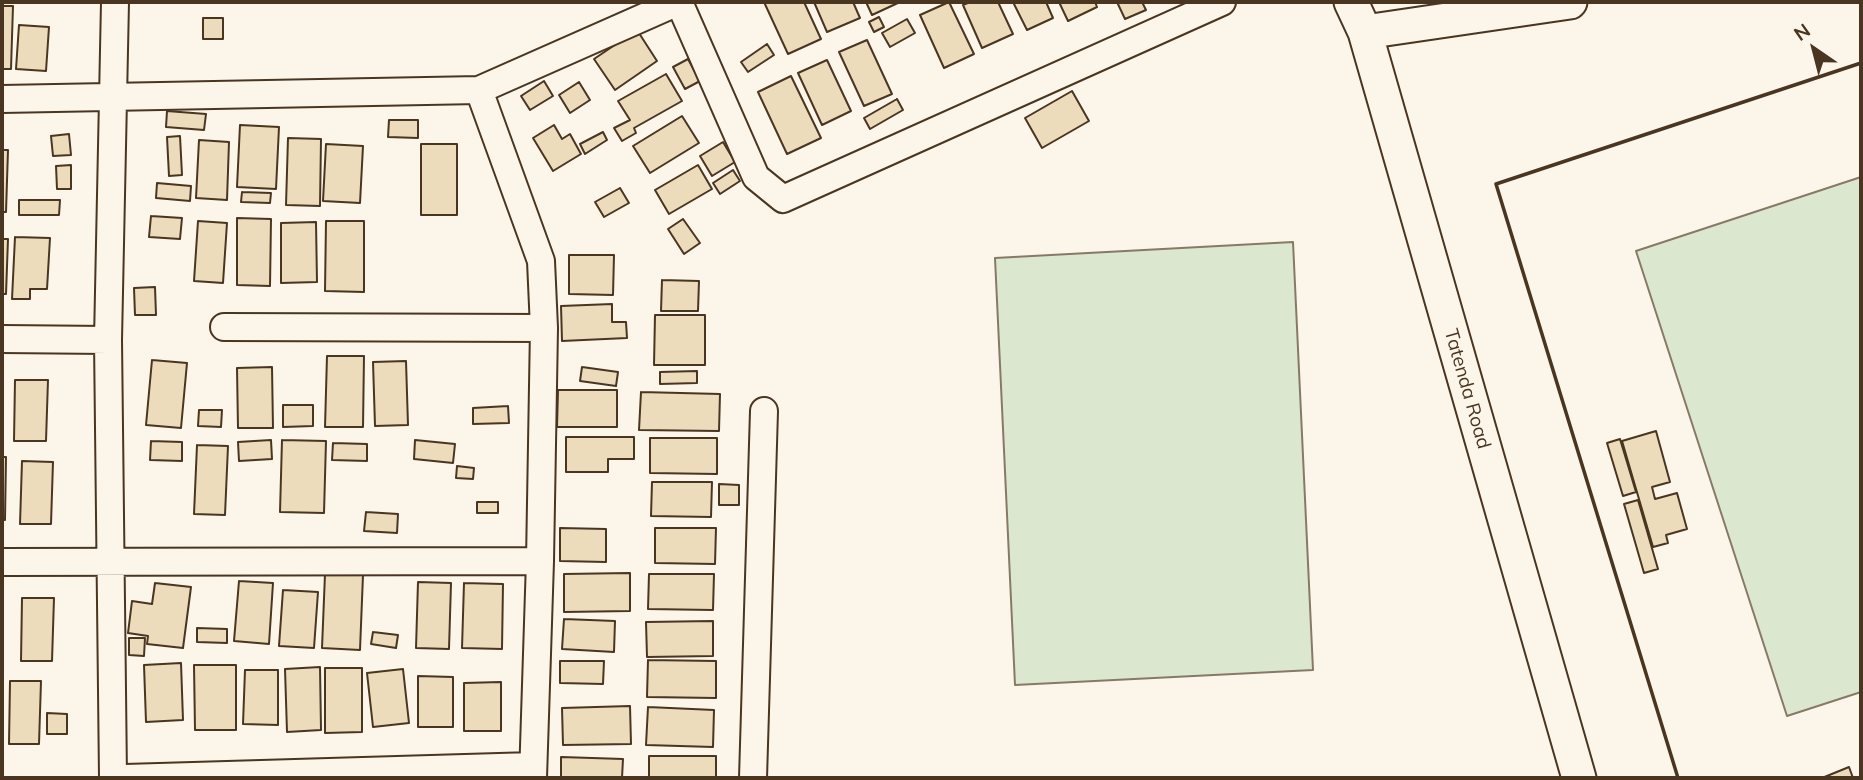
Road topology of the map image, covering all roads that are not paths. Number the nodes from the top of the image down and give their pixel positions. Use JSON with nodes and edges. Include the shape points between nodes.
{"nodes":[{"id":1,"x":115,"y":2,"type":"edge"},
{"id":2,"x":678,"y":2,"type":"edge"},
{"id":3,"x":1222,"y":2,"type":"edge"},
{"id":4,"x":1351,"y":2,"type":"edge"},
{"id":5,"x":1570,"y":2,"type":"edge"},
{"id":6,"x":1365,"y":32,"type":"junction"},
{"id":7,"x":479,"y":90,"type":"junction"},
{"id":8,"x":114,"y":98,"type":"junction"},
{"id":9,"x":2,"y":99,"type":"edge"},
{"id":10,"x":224,"y":327,"type":"dead end"},
{"id":11,"x":544,"y":328,"type":"junction"},
{"id":12,"x":2,"y":339,"type":"edge"},
{"id":13,"x":108,"y":340,"type":"junction"},
{"id":14,"x":764,"y":411,"type":"dead end"},
{"id":15,"x":540,"y":561,"type":"junction"},
{"id":16,"x":2,"y":562,"type":"edge"},
{"id":17,"x":112,"y":562,"type":"junction"},
{"id":18,"x":533,"y":772,"type":"edge"},
{"id":19,"x":113,"y":778,"type":"edge"},
{"id":20,"x":125,"y":778,"type":"edge"},
{"id":21,"x":753,"y":778,"type":"edge"},
{"id":22,"x":1579,"y":778,"type":"edge"}],
"edges":[{"from":1,"to":8,"type":"street"},
{"from":2,"to":3,"type":"street","via":[[756,177],[783,199]]},
{"from":2,"to":7,"type":"street"},
{"from":4,"to":6,"type":"street","name":"Tatenda Road"},
{"from":5,"to":6,"type":"street"},
{"from":6,"to":22,"type":"street","name":"Tatenda Road"},
{"from":7,"to":8,"type":"street"},
{"from":7,"to":11,"type":"street","via":[[541,261]]},
{"from":8,"to":9,"type":"street"},
{"from":8,"to":13,"type":"street"},
{"from":10,"to":11,"type":"street"},
{"from":11,"to":15,"type":"street"},
{"from":12,"to":13,"type":"street"},
{"from":13,"to":17,"type":"street"},
{"from":14,"to":21,"type":"street"},
{"from":15,"to":17,"type":"street"},
{"from":15,"to":18,"type":"street"},
{"from":16,"to":17,"type":"street"},
{"from":17,"to":19,"type":"street"},
{"from":18,"to":20,"type":"street"}]}
